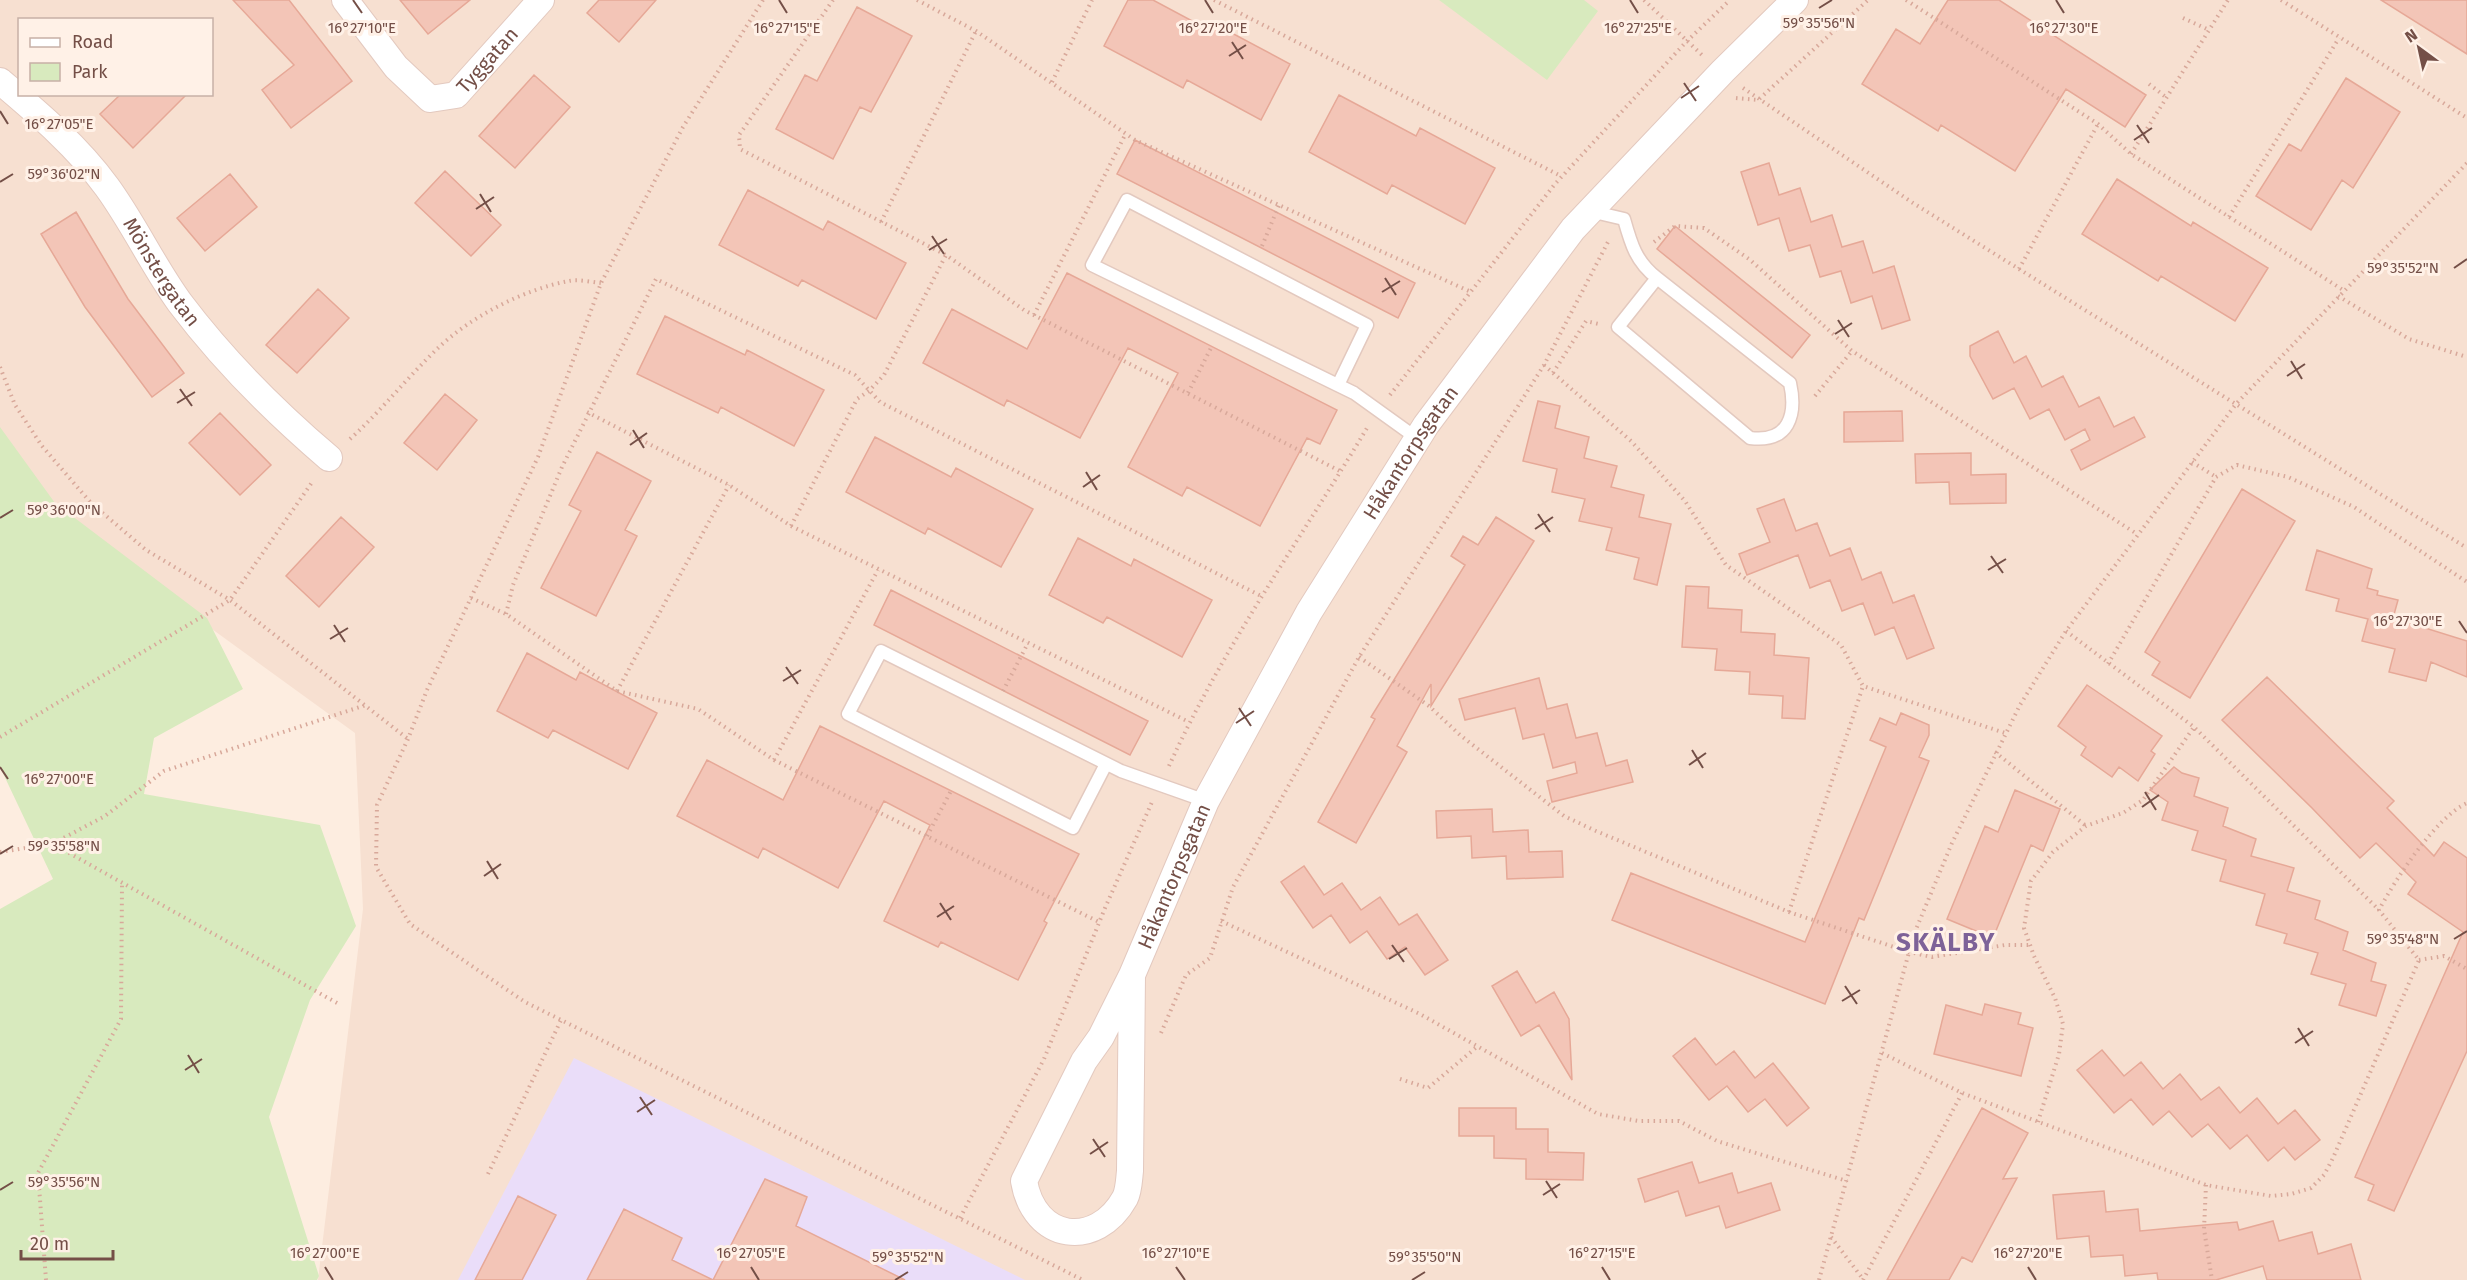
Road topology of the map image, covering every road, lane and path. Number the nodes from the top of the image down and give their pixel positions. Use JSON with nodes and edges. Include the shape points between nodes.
{"nodes":[{"id":1,"x":345,"y":0,"type":"edge"},
{"id":2,"x":541,"y":0,"type":"edge"},
{"id":3,"x":833,"y":0,"type":"edge"},
{"id":4,"x":917,"y":0,"type":"edge"},
{"id":5,"x":1092,"y":0,"type":"edge"},
{"id":6,"x":1214,"y":0,"type":"edge"},
{"id":7,"x":1644,"y":0,"type":"edge"},
{"id":8,"x":1730,"y":0,"type":"edge"},
{"id":9,"x":1795,"y":0,"type":"edge"},
{"id":10,"x":1868,"y":0,"type":"edge"},
{"id":11,"x":1906,"y":0,"type":"edge"},
{"id":12,"x":2228,"y":0,"type":"edge"},
{"id":13,"x":2281,"y":0,"type":"edge"},
{"id":14,"x":761,"y":1,"type":"edge"},
{"id":15,"x":2183,"y":18,"type":"dead end"},
{"id":16,"x":2209,"y":30,"type":"junction"},
{"id":17,"x":976,"y":31,"type":"junction"},
{"id":18,"x":2339,"y":38,"type":"junction"},
{"id":19,"x":0,"y":81,"type":"edge"},
{"id":20,"x":1052,"y":82,"type":"junction"},
{"id":21,"x":2149,"y":84,"type":"dead end"},
{"id":22,"x":2167,"y":98,"type":"junction"},
{"id":23,"x":1758,"y":99,"type":"junction"},
{"id":24,"x":1728,"y":104,"type":"dead end"},
{"id":25,"x":2467,"y":118,"type":"edge"},
{"id":26,"x":2098,"y":124,"type":"junction"},
{"id":27,"x":1126,"y":133,"type":"junction"},
{"id":28,"x":2132,"y":154,"type":"junction"},
{"id":29,"x":2467,"y":162,"type":"edge"},
{"id":30,"x":1562,"y":176,"type":"dead end"},
{"id":31,"x":1279,"y":205,"type":"junction"},
{"id":32,"x":1590,"y":211,"type":"junction"},
{"id":33,"x":2229,"y":217,"type":"junction"},
{"id":34,"x":1624,"y":219,"type":"junction"},
{"id":35,"x":881,"y":222,"type":"junction"},
{"id":36,"x":946,"y":255,"type":"junction"},
{"id":37,"x":1254,"y":266,"type":"junction"},
{"id":38,"x":1643,"y":267,"type":"junction"},
{"id":39,"x":2019,"y":269,"type":"junction"},
{"id":40,"x":1657,"y":278,"type":"junction"},
{"id":41,"x":601,"y":283,"type":"junction"},
{"id":42,"x":2343,"y":290,"type":"junction"},
{"id":43,"x":1469,"y":291,"type":"dead end"},
{"id":44,"x":2338,"y":296,"type":"junction"},
{"id":45,"x":1034,"y":315,"type":"junction"},
{"id":46,"x":1222,"y":327,"type":"junction"},
{"id":47,"x":1618,"y":327,"type":"junction"},
{"id":48,"x":1852,"y":351,"type":"junction"},
{"id":49,"x":2467,"y":357,"type":"edge"},
{"id":50,"x":1544,"y":365,"type":"junction"},
{"id":51,"x":0,"y":367,"type":"edge"},
{"id":52,"x":1553,"y":373,"type":"junction"},
{"id":53,"x":1338,"y":385,"type":"junction"},
{"id":54,"x":870,"y":391,"type":"junction"},
{"id":55,"x":1188,"y":393,"type":"junction"},
{"id":56,"x":1794,"y":402,"type":"junction"},
{"id":57,"x":2236,"y":404,"type":"junction"},
{"id":58,"x":588,"y":412,"type":"junction"},
{"id":59,"x":1418,"y":439,"type":"junction"},
{"id":60,"x":329,"y":458,"type":"junction"},
{"id":61,"x":2192,"y":462,"type":"junction"},
{"id":62,"x":1340,"y":471,"type":"dead end"},
{"id":63,"x":2216,"y":477,"type":"junction"},
{"id":64,"x":729,"y":485,"type":"junction"},
{"id":65,"x":791,"y":526,"type":"junction"},
{"id":66,"x":2137,"y":534,"type":"junction"},
{"id":67,"x":2467,"y":548,"type":"edge"},
{"id":68,"x":878,"y":570,"type":"junction"},
{"id":69,"x":2467,"y":582,"type":"edge"},
{"id":70,"x":1263,"y":597,"type":"dead end"},
{"id":71,"x":471,"y":598,"type":"junction"},
{"id":72,"x":230,"y":600,"type":"junction"},
{"id":73,"x":506,"y":614,"type":"junction"},
{"id":74,"x":2066,"y":631,"type":"junction"},
{"id":75,"x":1028,"y":643,"type":"junction"},
{"id":76,"x":1359,"y":657,"type":"junction"},
{"id":77,"x":2108,"y":664,"type":"junction"},
{"id":78,"x":1863,"y":686,"type":"junction"},
{"id":79,"x":617,"y":691,"type":"junction"},
{"id":80,"x":366,"y":705,"type":"junction"},
{"id":81,"x":995,"y":708,"type":"junction"},
{"id":82,"x":1189,"y":722,"type":"dead end"},
{"id":83,"x":2194,"y":727,"type":"junction"},
{"id":84,"x":2008,"y":734,"type":"junction"},
{"id":85,"x":0,"y":737,"type":"edge"},
{"id":86,"x":408,"y":739,"type":"junction"},
{"id":87,"x":1995,"y":752,"type":"junction"},
{"id":88,"x":774,"y":760,"type":"junction"},
{"id":89,"x":1106,"y":764,"type":"junction"},
{"id":90,"x":961,"y":771,"type":"junction"},
{"id":91,"x":1206,"y":801,"type":"junction"},
{"id":92,"x":2467,"y":803,"type":"edge"},
{"id":93,"x":2086,"y":826,"type":"junction"},
{"id":94,"x":927,"y":836,"type":"junction"},
{"id":95,"x":52,"y":844,"type":"junction"},
{"id":96,"x":0,"y":852,"type":"edge"},
{"id":97,"x":122,"y":883,"type":"junction"},
{"id":98,"x":2379,"y":910,"type":"junction"},
{"id":99,"x":1789,"y":912,"type":"junction"},
{"id":100,"x":1221,"y":921,"type":"junction"},
{"id":101,"x":1099,"y":922,"type":"dead end"},
{"id":102,"x":2030,"y":945,"type":"junction"},
{"id":103,"x":1909,"y":952,"type":"junction"},
{"id":104,"x":1210,"y":958,"type":"dead end"},
{"id":105,"x":2419,"y":960,"type":"junction"},
{"id":106,"x":2467,"y":969,"type":"edge"},
{"id":107,"x":1132,"y":975,"type":"junction"},
{"id":108,"x":338,"y":1003,"type":"dead end"},
{"id":109,"x":561,"y":1020,"type":"junction"},
{"id":110,"x":1478,"y":1046,"type":"junction"},
{"id":111,"x":1882,"y":1053,"type":"junction"},
{"id":112,"x":1400,"y":1079,"type":"dead end"},
{"id":113,"x":1962,"y":1093,"type":"junction"},
{"id":114,"x":2038,"y":1122,"type":"junction"},
{"id":115,"x":488,"y":1174,"type":"dead end"},
{"id":116,"x":1846,"y":1181,"type":"junction"},
{"id":117,"x":2205,"y":1185,"type":"junction"},
{"id":118,"x":1831,"y":1237,"type":"junction"},
{"id":119,"x":46,"y":1280,"type":"edge"},
{"id":120,"x":1083,"y":1280,"type":"edge"},
{"id":121,"x":1819,"y":1280,"type":"edge"},
{"id":122,"x":1863,"y":1280,"type":"edge"},
{"id":123,"x":2212,"y":1280,"type":"edge"}],
"edges":[{"from":1,"to":2,"type":"street","name":"Tyggatan","via":[[396,67],[430,99],[456,95]]},
{"from":3,"to":35,"type":"path","via":[[740,135],[740,149]]},
{"from":4,"to":17,"type":"path"},
{"from":5,"to":20,"type":"path"},
{"from":6,"to":30,"type":"path"},
{"from":7,"to":8,"type":"path","via":[[1686,42]]},
{"from":9,"to":32,"type":"street","name":"Håkantorpsgatan"},
{"from":10,"to":23,"type":"path"},
{"from":11,"to":26,"type":"path"},
{"from":12,"to":16,"type":"path"},
{"from":13,"to":18,"type":"path"},
{"from":14,"to":41,"type":"path","via":[[683,127]]},
{"from":15,"to":16,"type":"path"},
{"from":16,"to":22,"type":"path"},
{"from":17,"to":20,"type":"path"},
{"from":17,"to":35,"type":"path"},
{"from":18,"to":25,"type":"path"},
{"from":18,"to":33,"type":"path"},
{"from":19,"to":60,"type":"street","name":"Mönstergatan","via":[[69,140],[107,188],[159,273],[203,332],[282,417]]},
{"from":20,"to":27,"type":"path"},
{"from":21,"to":22,"type":"path"},
{"from":22,"to":28,"type":"path"},
{"from":23,"to":24,"type":"path","via":[[1738,97]]},
{"from":23,"to":39,"type":"path"},
{"from":26,"to":28,"type":"path"},
{"from":26,"to":39,"type":"path"},
{"from":27,"to":31,"type":"path"},
{"from":27,"to":45,"type":"path"},
{"from":28,"to":33,"type":"path"},
{"from":29,"to":42,"type":"path"},
{"from":31,"to":37,"type":"path"},
{"from":31,"to":43,"type":"path"},
{"from":32,"to":34,"type":"lane"},
{"from":32,"to":59,"type":"street","name":"Håkantorpsgatan"},
{"from":33,"to":42,"type":"path"},
{"from":34,"to":38,"type":"lane","via":[[1635,256]]},
{"from":34,"to":50,"type":"path","via":[[1600,254]]},
{"from":35,"to":36,"type":"path"},
{"from":36,"to":45,"type":"path"},
{"from":36,"to":54,"type":"path","via":[[884,375]]},
{"from":37,"to":46,"type":"lane","via":[[1126,200],[1092,265]]},
{"from":37,"to":53,"type":"lane","via":[[1367,325]]},
{"from":38,"to":40,"type":"lane"},
{"from":38,"to":48,"type":"path","via":[[1652,243],[1675,226],[1704,228],[1749,260]]},
{"from":39,"to":57,"type":"path"},
{"from":40,"to":47,"type":"lane"},
{"from":40,"to":56,"type":"lane","via":[[1790,383]]},
{"from":41,"to":60,"type":"path","via":[[570,280],[516,298],[470,322],[436,349],[379,413]]},
{"from":41,"to":71,"type":"path","via":[[538,457]]},
{"from":42,"to":44,"type":"path"},
{"from":44,"to":49,"type":"path","via":[[2409,339]]},
{"from":44,"to":57,"type":"path"},
{"from":45,"to":55,"type":"path"},
{"from":46,"to":53,"type":"lane"},
{"from":46,"to":55,"type":"path"},
{"from":47,"to":52,"type":"path","via":[[1586,321]]},
{"from":47,"to":56,"type":"lane","via":[[1750,438],[1761,440],[1778,434],[1790,422]]},
{"from":48,"to":56,"type":"path","via":[[1813,398]]},
{"from":48,"to":66,"type":"path"},
{"from":50,"to":52,"type":"path"},
{"from":50,"to":76,"type":"path"},
{"from":51,"to":72,"type":"path","via":[[15,405],[42,446],[91,503],[146,550]]},
{"from":52,"to":78,"type":"path","via":[[1654,466],[1685,501],[1726,565],[1841,645]]},
{"from":53,"to":59,"type":"lane"},
{"from":54,"to":58,"type":"path","via":[[855,375],[656,279]]},
{"from":54,"to":65,"type":"path","via":[[856,399]]},
{"from":54,"to":70,"type":"path","via":[[880,402]]},
{"from":55,"to":62,"type":"path"},
{"from":57,"to":61,"type":"path"},
{"from":57,"to":67,"type":"path"},
{"from":58,"to":64,"type":"path"},
{"from":58,"to":73,"type":"path","via":[[513,585]]},
{"from":59,"to":91,"type":"street","name":"Håkantorpsgatan","via":[[1309,612]]},
{"from":60,"to":72,"type":"path"},
{"from":61,"to":63,"type":"path"},
{"from":61,"to":66,"type":"path"},
{"from":63,"to":69,"type":"path","via":[[2237,465],[2288,477],[2354,507]]},
{"from":63,"to":77,"type":"path"},
{"from":64,"to":65,"type":"path"},
{"from":64,"to":79,"type":"path"},
{"from":65,"to":68,"type":"path"},
{"from":66,"to":74,"type":"path"},
{"from":68,"to":75,"type":"path"},
{"from":68,"to":88,"type":"path"},
{"from":71,"to":73,"type":"path"},
{"from":71,"to":86,"type":"path"},
{"from":72,"to":80,"type":"path"},
{"from":72,"to":85,"type":"path"},
{"from":73,"to":79,"type":"path"},
{"from":74,"to":77,"type":"path"},
{"from":74,"to":84,"type":"path","via":[[2020,705]]},
{"from":75,"to":81,"type":"path"},
{"from":75,"to":82,"type":"path"},
{"from":76,"to":99,"type":"path","via":[[1429,706],[1563,816]]},
{"from":76,"to":100,"type":"path","via":[[1233,887]]},
{"from":77,"to":83,"type":"path"},
{"from":78,"to":84,"type":"path"},
{"from":78,"to":99,"type":"path"},
{"from":79,"to":88,"type":"path","via":[[698,709]]},
{"from":80,"to":86,"type":"path"},
{"from":80,"to":95,"type":"path","via":[[164,771],[105,816]]},
{"from":81,"to":89,"type":"lane"},
{"from":81,"to":90,"type":"lane","via":[[881,651],[848,714]]},
{"from":83,"to":93,"type":"path","via":[[2143,800],[2123,813]]},
{"from":83,"to":98,"type":"path"},
{"from":84,"to":87,"type":"path"},
{"from":86,"to":109,"type":"path","via":[[377,805],[376,867],[410,924],[481,975]]},
{"from":87,"to":93,"type":"path"},
{"from":87,"to":103,"type":"path","via":[[1952,843]]},
{"from":88,"to":94,"type":"path"},
{"from":89,"to":90,"type":"lane","via":[[1073,828]]},
{"from":89,"to":91,"type":"lane"},
{"from":90,"to":94,"type":"path"},
{"from":91,"to":107,"type":"street","name":"Håkantorpsgatan"},
{"from":92,"to":98,"type":"path","via":[[2438,828],[2400,874]]},
{"from":93,"to":102,"type":"path","via":[[2053,852],[2031,881],[2024,928]]},
{"from":94,"to":101,"type":"path"},
{"from":95,"to":96,"type":"path"},
{"from":95,"to":97,"type":"path"},
{"from":97,"to":108,"type":"path"},
{"from":97,"to":119,"type":"path","via":[[121,1019],[38,1173]]},
{"from":98,"to":105,"type":"path"},
{"from":99,"to":103,"type":"path"},
{"from":100,"to":104,"type":"path"},
{"from":100,"to":110,"type":"path","via":[[1420,1014]]},
{"from":102,"to":103,"type":"path","via":[[2005,945],[1932,957]]},
{"from":102,"to":114,"type":"path","via":[[2063,1024],[2059,1054]]},
{"from":103,"to":111,"type":"path"},
{"from":105,"to":106,"type":"path","via":[[2444,956]]},
{"from":105,"to":117,"type":"path","via":[[2324,1175],[2311,1188],[2271,1196]]},
{"from":107,"to":107,"type":"street","name":"Håkantorpsgatan","via":[[1101,1037],[1083,1061],[1024,1181],[1027,1200],[1057,1231],[1078,1232],[1098,1226],[1126,1196],[1130,1171]]},
{"from":109,"to":115,"type":"path"},
{"from":109,"to":120,"type":"path"},
{"from":110,"to":112,"type":"path","via":[[1428,1088]]},
{"from":110,"to":116,"type":"path","via":[[1599,1114],[1639,1121],[1678,1121],[1717,1141]]},
{"from":111,"to":113,"type":"path"},
{"from":111,"to":116,"type":"path"},
{"from":113,"to":114,"type":"path"},
{"from":113,"to":122,"type":"path"},
{"from":114,"to":117,"type":"path"},
{"from":116,"to":118,"type":"path"},
{"from":117,"to":123,"type":"path","via":[[2204,1229]]},
{"from":118,"to":121,"type":"path"},
{"from":118,"to":122,"type":"path"}]}
